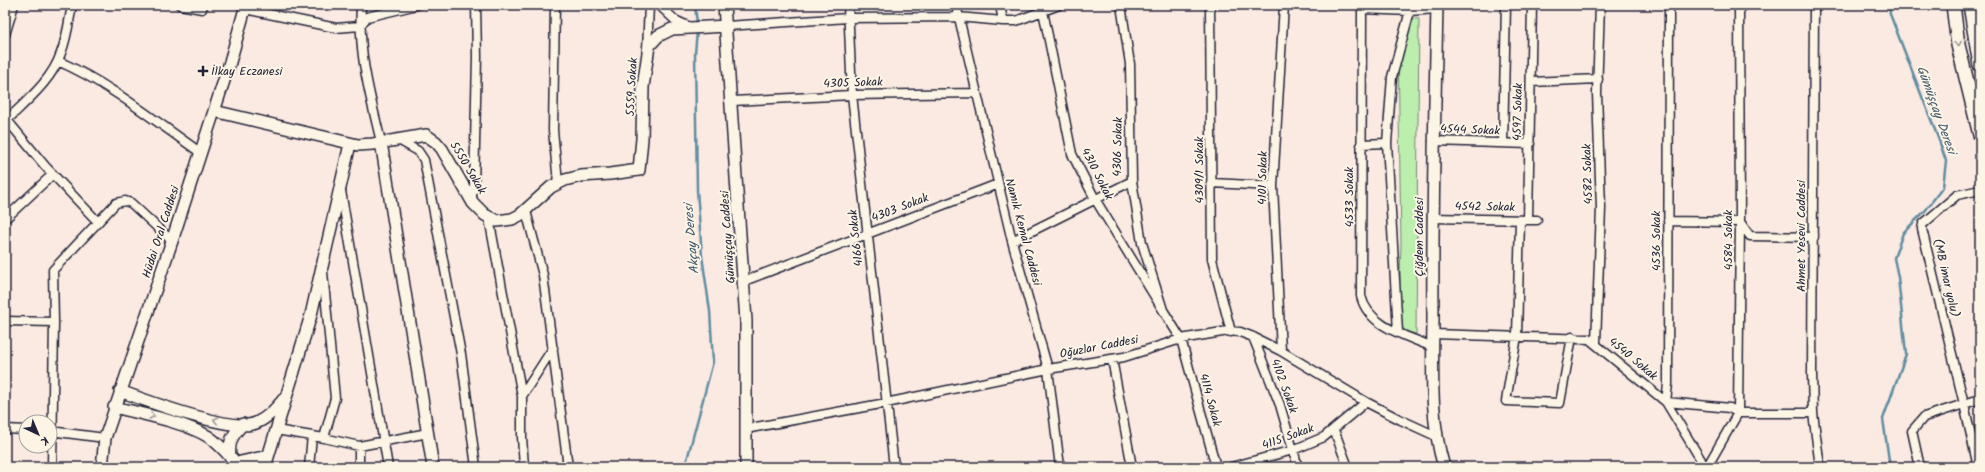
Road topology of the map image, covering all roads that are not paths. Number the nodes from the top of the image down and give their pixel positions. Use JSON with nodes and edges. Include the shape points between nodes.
{"nodes":[{"id":1,"x":14,"y":5,"type":"edge"},
{"id":2,"x":72,"y":5,"type":"edge"},
{"id":3,"x":180,"y":5,"type":"edge"},
{"id":4,"x":203,"y":5,"type":"edge"},
{"id":5,"x":361,"y":5,"type":"edge"},
{"id":6,"x":417,"y":5,"type":"edge"},
{"id":7,"x":476,"y":5,"type":"edge"},
{"id":8,"x":555,"y":5,"type":"edge"},
{"id":9,"x":649,"y":5,"type":"edge"},
{"id":10,"x":659,"y":5,"type":"edge"},
{"id":11,"x":724,"y":5,"type":"edge"},
{"id":12,"x":848,"y":5,"type":"edge"},
{"id":13,"x":956,"y":5,"type":"edge"},
{"id":14,"x":1000,"y":5,"type":"edge"},
{"id":15,"x":1059,"y":5,"type":"edge"},
{"id":16,"x":1121,"y":5,"type":"edge"},
{"id":17,"x":1210,"y":5,"type":"edge"},
{"id":18,"x":1284,"y":5,"type":"edge"},
{"id":19,"x":1506,"y":5,"type":"edge"},
{"id":20,"x":1532,"y":5,"type":"edge"},
{"id":21,"x":1600,"y":5,"type":"edge"},
{"id":22,"x":1669,"y":5,"type":"edge"},
{"id":23,"x":1739,"y":5,"type":"edge"},
{"id":24,"x":1814,"y":5,"type":"edge"},
{"id":25,"x":1953,"y":5,"type":"edge"},
{"id":26,"x":1970,"y":5,"type":"edge"},
{"id":27,"x":245,"y":7,"type":"edge"},
{"id":28,"x":1362,"y":7,"type":"edge"},
{"id":29,"x":1436,"y":7,"type":"edge"},
{"id":30,"x":1043,"y":11,"type":"junction"},
{"id":31,"x":1410,"y":11,"type":"junction"},
{"id":32,"x":958,"y":17,"type":"junction"},
{"id":33,"x":848,"y":18,"type":"junction"},
{"id":34,"x":1002,"y":21,"type":"junction"},
{"id":35,"x":360,"y":26,"type":"junction"},
{"id":36,"x":726,"y":26,"type":"junction"},
{"id":37,"x":691,"y":27,"type":"junction"},
{"id":38,"x":5,"y":32,"type":"edge"},
{"id":39,"x":647,"y":50,"type":"junction"},
{"id":40,"x":58,"y":61,"type":"junction"},
{"id":41,"x":1980,"y":65,"type":"edge"},
{"id":42,"x":1598,"y":79,"type":"junction"},
{"id":43,"x":1531,"y":82,"type":"junction"},
{"id":44,"x":976,"y":93,"type":"junction"},
{"id":45,"x":852,"y":95,"type":"junction"},
{"id":46,"x":732,"y":101,"type":"junction"},
{"id":47,"x":214,"y":111,"type":"junction"},
{"id":48,"x":6,"y":121,"type":"edge"},
{"id":49,"x":1980,"y":135,"type":"edge"},
{"id":50,"x":397,"y":139,"type":"junction"},
{"id":51,"x":1433,"y":141,"type":"junction"},
{"id":52,"x":381,"y":142,"type":"junction"},
{"id":53,"x":1387,"y":143,"type":"junction"},
{"id":54,"x":1503,"y":143,"type":"junction"},
{"id":55,"x":350,"y":144,"type":"junction"},
{"id":56,"x":1361,"y":144,"type":"junction"},
{"id":57,"x":1530,"y":144,"type":"junction"},
{"id":58,"x":200,"y":153,"type":"junction"},
{"id":59,"x":53,"y":174,"type":"junction"},
{"id":60,"x":1132,"y":181,"type":"junction"},
{"id":61,"x":558,"y":183,"type":"junction"},
{"id":62,"x":1211,"y":183,"type":"junction"},
{"id":63,"x":340,"y":184,"type":"junction"},
{"id":64,"x":998,"y":184,"type":"junction"},
{"id":65,"x":1273,"y":186,"type":"junction"},
{"id":66,"x":1980,"y":190,"type":"edge"},
{"id":67,"x":471,"y":199,"type":"junction"},
{"id":68,"x":1095,"y":199,"type":"junction"},
{"id":69,"x":526,"y":211,"type":"junction"},
{"id":70,"x":489,"y":218,"type":"junction"},
{"id":71,"x":1432,"y":218,"type":"junction"},
{"id":72,"x":5,"y":219,"type":"edge"},
{"id":73,"x":1528,"y":220,"type":"junction"},
{"id":74,"x":1668,"y":221,"type":"junction"},
{"id":75,"x":98,"y":222,"type":"junction"},
{"id":76,"x":1740,"y":222,"type":"junction"},
{"id":77,"x":868,"y":233,"type":"junction"},
{"id":78,"x":1814,"y":237,"type":"junction"},
{"id":79,"x":172,"y":241,"type":"junction"},
{"id":80,"x":1012,"y":241,"type":"junction"},
{"id":81,"x":322,"y":263,"type":"junction"},
{"id":82,"x":744,"y":281,"type":"junction"},
{"id":83,"x":1162,"y":310,"type":"junction"},
{"id":84,"x":5,"y":321,"type":"edge"},
{"id":85,"x":54,"y":322,"type":"junction"},
{"id":86,"x":1231,"y":332,"type":"junction"},
{"id":87,"x":1398,"y":332,"type":"junction"},
{"id":88,"x":1433,"y":334,"type":"junction"},
{"id":89,"x":1517,"y":336,"type":"junction"},
{"id":90,"x":1253,"y":337,"type":"junction"},
{"id":91,"x":1572,"y":337,"type":"junction"},
{"id":92,"x":1181,"y":339,"type":"junction"},
{"id":93,"x":1596,"y":343,"type":"junction"},
{"id":94,"x":1433,"y":347,"type":"junction"},
{"id":95,"x":553,"y":348,"type":"junction"},
{"id":96,"x":1281,"y":351,"type":"junction"},
{"id":97,"x":1112,"y":359,"type":"junction"},
{"id":98,"x":1048,"y":369,"type":"junction"},
{"id":99,"x":120,"y":392,"type":"junction"},
{"id":100,"x":522,"y":396,"type":"junction"},
{"id":101,"x":286,"y":397,"type":"junction"},
{"id":102,"x":1980,"y":399,"type":"edge"},
{"id":103,"x":1366,"y":402,"type":"junction"},
{"id":104,"x":1666,"y":402,"type":"junction"},
{"id":105,"x":886,"y":403,"type":"junction"},
{"id":106,"x":1964,"y":404,"type":"junction"},
{"id":107,"x":114,"y":407,"type":"junction"},
{"id":108,"x":1738,"y":413,"type":"junction"},
{"id":109,"x":1814,"y":413,"type":"junction"},
{"id":110,"x":51,"y":414,"type":"edge"},
{"id":111,"x":243,"y":424,"type":"junction"},
{"id":112,"x":255,"y":424,"type":"junction"},
{"id":113,"x":5,"y":429,"type":"edge"},
{"id":114,"x":745,"y":429,"type":"junction"},
{"id":115,"x":18,"y":430,"type":"edge"},
{"id":116,"x":276,"y":430,"type":"junction"},
{"id":117,"x":1334,"y":430,"type":"junction"},
{"id":118,"x":58,"y":432,"type":"edge"},
{"id":119,"x":428,"y":433,"type":"junction"},
{"id":120,"x":312,"y":436,"type":"junction"},
{"id":121,"x":1436,"y":436,"type":"junction"},
{"id":122,"x":105,"y":438,"type":"junction"},
{"id":123,"x":324,"y":438,"type":"junction"},
{"id":124,"x":384,"y":443,"type":"junction"},
{"id":125,"x":358,"y":446,"type":"junction"},
{"id":126,"x":1293,"y":450,"type":"junction"},
{"id":127,"x":52,"y":454,"type":"edge"},
{"id":128,"x":235,"y":462,"type":"edge"},
{"id":129,"x":266,"y":462,"type":"edge"},
{"id":130,"x":52,"y":467,"type":"edge"},
{"id":131,"x":102,"y":467,"type":"edge"},
{"id":132,"x":309,"y":467,"type":"edge"},
{"id":133,"x":359,"y":467,"type":"edge"},
{"id":134,"x":388,"y":467,"type":"edge"},
{"id":135,"x":433,"y":467,"type":"edge"},
{"id":136,"x":476,"y":467,"type":"edge"},
{"id":137,"x":524,"y":467,"type":"edge"},
{"id":138,"x":568,"y":467,"type":"edge"},
{"id":139,"x":746,"y":467,"type":"edge"},
{"id":140,"x":894,"y":467,"type":"edge"},
{"id":141,"x":1060,"y":467,"type":"edge"},
{"id":142,"x":1132,"y":467,"type":"edge"},
{"id":143,"x":1216,"y":467,"type":"edge"},
{"id":144,"x":1231,"y":467,"type":"edge"},
{"id":145,"x":1298,"y":467,"type":"edge"},
{"id":146,"x":1348,"y":467,"type":"edge"},
{"id":147,"x":1444,"y":467,"type":"edge"},
{"id":148,"x":1703,"y":467,"type":"edge"},
{"id":149,"x":1707,"y":467,"type":"edge"},
{"id":150,"x":1820,"y":467,"type":"edge"},
{"id":151,"x":1920,"y":467,"type":"edge"},
{"id":152,"x":1978,"y":467,"type":"edge"}],
"edges":[{"from":1,"to":38,"type":"street"},
{"from":2,"to":40,"type":"street"},
{"from":3,"to":4,"type":"street","via":[[202,9]]},
{"from":5,"to":35,"type":"street"},
{"from":6,"to":35,"type":"street","via":[[367,17]]},
{"from":7,"to":67,"type":"street","via":[[474,188]]},
{"from":8,"to":61,"type":"street","via":[[553,130]]},
{"from":9,"to":39,"type":"street","name":"5559 Sokak"},
{"from":10,"to":37,"type":"street","via":[[675,20]]},
{"from":11,"to":36,"type":"street","name":"Gümüşçay Caddesi"},
{"from":12,"to":33,"type":"street","name":"4166 Sokak"},
{"from":13,"to":32,"type":"street","name":"Namık Kemal Caddesi"},
{"from":14,"to":34,"type":"street"},
{"from":15,"to":30,"type":"street"},
{"from":16,"to":60,"type":"street","name":"4306 Sokak","via":[[1130,64]]},
{"from":17,"to":62,"type":"street","name":"4309/1 Sokak"},
{"from":18,"to":65,"type":"street","name":"4101 Sokak"},
{"from":19,"to":54,"type":"street","name":"4597 Sokak"},
{"from":20,"to":43,"type":"street","name":"4597 Sokak"},
{"from":21,"to":42,"type":"street","name":"4582 Sokak"},
{"from":22,"to":74,"type":"street","name":"4536 Sokak"},
{"from":23,"to":76,"type":"street","name":"4584 Sokak"},
{"from":24,"to":78,"type":"street","name":"Ahmet Yesevi Caddesi"},
{"from":25,"to":49,"type":"main road","one_way":true,"via":[[1958,45]]},
{"from":26,"to":41,"type":"main road"},
{"from":27,"to":35,"type":"street","via":[[336,28]]},
{"from":27,"to":47,"type":"street","name":"Hüdai Oral Caddesi"},
{"from":28,"to":31,"type":"street"},
{"from":28,"to":56,"type":"street","name":"4533 Sokak"},
{"from":29,"to":31,"type":"street"},
{"from":29,"to":51,"type":"street","name":"Çiğdem Caddesi"},
{"from":30,"to":34,"type":"street","via":[[1016,21]]},
{"from":30,"to":68,"type":"street","name":"4310 Sokak","via":[[1072,154]]},
{"from":31,"to":53,"type":"street","via":[[1392,77]]},
{"from":32,"to":33,"type":"street"},
{"from":32,"to":34,"type":"street"},
{"from":32,"to":44,"type":"street","name":"Namık Kemal Caddesi"},
{"from":33,"to":36,"type":"street"},
{"from":33,"to":45,"type":"street","name":"4166 Sokak"},
{"from":35,"to":52,"type":"street","via":[[362,58]]},
{"from":36,"to":37,"type":"street"},
{"from":36,"to":46,"type":"street","name":"Gümüşçay Caddesi"},
{"from":37,"to":39,"type":"street","via":[[664,32]]},
{"from":39,"to":61,"type":"street","name":"5559 Sokak","via":[[639,170],[581,176]]},
{"from":40,"to":48,"type":"street","via":[[33,96]]},
{"from":40,"to":58,"type":"street","via":[[74,67]]},
{"from":42,"to":43,"type":"street"},
{"from":42,"to":93,"type":"street","name":"4582 Sokak","via":[[1601,208]]},
{"from":43,"to":57,"type":"street","name":"4597 Sokak"},
{"from":44,"to":45,"type":"street","name":"4305 Sokak"},
{"from":44,"to":64,"type":"street","name":"Namık Kemal Caddesi"},
{"from":45,"to":46,"type":"street","name":"4305 Sokak"},
{"from":45,"to":77,"type":"street","name":"4166 Sokak"},
{"from":46,"to":82,"type":"street","name":"Gümüşçay Caddesi"},
{"from":47,"to":55,"type":"street","name":"5550 Sokak"},
{"from":47,"to":58,"type":"street","name":"Hüdai Oral Caddesi"},
{"from":48,"to":59,"type":"street"},
{"from":50,"to":52,"type":"street","name":"5550 Sokak"},
{"from":50,"to":67,"type":"street","name":"5550 Sokak","via":[[422,135],[433,139],[442,149]]},
{"from":50,"to":136,"type":"street","via":[[418,151],[424,160],[461,354]]},
{"from":51,"to":54,"type":"street","name":"4544 Sokak"},
{"from":51,"to":71,"type":"street","name":"Çiğdem Caddesi"},
{"from":52,"to":55,"type":"street","name":"5550 Sokak"},
{"from":52,"to":119,"type":"street"},
{"from":53,"to":56,"type":"street"},
{"from":53,"to":87,"type":"street"},
{"from":54,"to":57,"type":"street","name":"4544 Sokak"},
{"from":55,"to":63,"type":"street"},
{"from":56,"to":87,"type":"street","name":"4533 Sokak","via":[[1361,296],[1366,311]]},
{"from":57,"to":73,"type":"street","name":"4597 Sokak"},
{"from":58,"to":79,"type":"street","name":"Hüdai Oral Caddesi"},
{"from":59,"to":72,"type":"street"},
{"from":59,"to":75,"type":"street"},
{"from":60,"to":68,"type":"street","name":"4306 Sokak"},
{"from":60,"to":83,"type":"street","name":"4310 Sokak","via":[[1142,243]]},
{"from":61,"to":69,"type":"street"},
{"from":62,"to":65,"type":"street"},
{"from":62,"to":86,"type":"street","name":"4309/1 Sokak","via":[[1212,259]]},
{"from":63,"to":81,"type":"street"},
{"from":63,"to":124,"type":"street"},
{"from":64,"to":77,"type":"street","name":"4303 Sokak"},
{"from":64,"to":80,"type":"street","name":"Namık Kemal Caddesi"},
{"from":65,"to":96,"type":"street","name":"4101 Sokak"},
{"from":66,"to":106,"type":"street","name":"(MB imar yolu)","via":[[1954,197],[1924,224],[1922,229]]},
{"from":67,"to":70,"type":"street","name":"5550 Sokak"},
{"from":68,"to":80,"type":"street","name":"4306 Sokak"},
{"from":68,"to":83,"type":"street","name":"4310 Sokak"},
{"from":69,"to":70,"type":"street","via":[[512,219],[497,221]]},
{"from":69,"to":95,"type":"street","via":[[544,275]]},
{"from":70,"to":100,"type":"street"},
{"from":71,"to":73,"type":"street","name":"4542 Sokak"},
{"from":71,"to":88,"type":"street","name":"Çiğdem Caddesi"},
{"from":73,"to":89,"type":"street","name":"4597 Sokak"},
{"from":74,"to":76,"type":"street"},
{"from":74,"to":104,"type":"street","name":"4536 Sokak"},
{"from":75,"to":79,"type":"street","via":[[116,203],[125,201],[131,203]]},
{"from":75,"to":85,"type":"street","via":[[53,270]]},
{"from":76,"to":78,"type":"street","via":[[1750,236]]},
{"from":76,"to":108,"type":"street","name":"4584 Sokak"},
{"from":77,"to":82,"type":"street","name":"4303 Sokak"},
{"from":77,"to":105,"type":"street","name":"4166 Sokak"},
{"from":78,"to":109,"type":"street","name":"Ahmet Yesevi Caddesi"},
{"from":79,"to":99,"type":"street","name":"Hüdai Oral Caddesi"},
{"from":80,"to":98,"type":"street","name":"Namık Kemal Caddesi"},
{"from":81,"to":101,"type":"street","via":[[311,315]]},
{"from":81,"to":123,"type":"street","via":[[335,398]]},
{"from":82,"to":114,"type":"street","name":"Gümüşçay Caddesi"},
{"from":83,"to":92,"type":"street","name":"4310 Sokak"},
{"from":84,"to":85,"type":"street"},
{"from":85,"to":110,"type":"street"},
{"from":86,"to":90,"type":"street","name":"Oğuzlar Caddesi"},
{"from":86,"to":92,"type":"street","name":"Oğuzlar Caddesi"},
{"from":87,"to":94,"type":"street","name":"4533 Sokak"},
{"from":88,"to":89,"type":"street","name":"4540 Sokak"},
{"from":88,"to":94,"type":"street","name":"Çiğdem Caddesi"},
{"from":89,"to":91,"type":"street","name":"4540 Sokak"},
{"from":89,"to":91,"type":"street","name":"4597 Sokak","via":[[1506,401],[1560,404]]},
{"from":90,"to":96,"type":"street","name":"Oğuzlar Caddesi"},
{"from":90,"to":126,"type":"street","name":"4102 Sokak","via":[[1280,405]]},
{"from":91,"to":93,"type":"street","name":"4540 Sokak"},
{"from":92,"to":97,"type":"street","name":"Oğuzlar Caddesi"},
{"from":92,"to":143,"type":"street","name":"4114 Sokak"},
{"from":93,"to":104,"type":"street","name":"4540 Sokak"},
{"from":94,"to":121,"type":"street","name":"Çiğdem Caddesi"},
{"from":95,"to":100,"type":"street"},
{"from":95,"to":138,"type":"street"},
{"from":96,"to":103,"type":"street","name":"Oğuzlar Caddesi"},
{"from":97,"to":98,"type":"street","name":"Oğuzlar Caddesi"},
{"from":97,"to":142,"type":"street"},
{"from":98,"to":105,"type":"street","name":"Oğuzlar Caddesi"},
{"from":98,"to":141,"type":"street","name":"Namık Kemal Caddesi"},
{"from":99,"to":107,"type":"street","name":"Hüdai Oral Caddesi"},
{"from":111,"to":99,"type":"street","one_way":true,"via":[[235,425],[178,411]]},
{"from":100,"to":137,"type":"street"},
{"from":101,"to":112,"type":"street"},
{"from":101,"to":116,"type":"street"},
{"from":102,"to":106,"type":"street"},
{"from":103,"to":117,"type":"street","name":"4115 Sokak"},
{"from":103,"to":121,"type":"street","name":"Oğuzlar Caddesi"},
{"from":104,"to":108,"type":"street","via":[[1730,408]]},
{"from":104,"to":148,"type":"street"},
{"from":105,"to":114,"type":"street","name":"Oğuzlar Caddesi"},
{"from":105,"to":140,"type":"street","name":"4166 Sokak"},
{"from":106,"to":151,"type":"street","via":[[1924,417],[1912,431]]},
{"from":106,"to":152,"type":"street"},
{"from":107,"to":122,"type":"street","name":"Hüdai Oral Caddesi"},
{"from":107,"to":128,"type":"street","one_way":true,"via":[[170,421],[208,437]]},
{"from":108,"to":109,"type":"street"},
{"from":108,"to":149,"type":"street","name":"4584 Sokak"},
{"from":109,"to":150,"type":"street","name":"Ahmet Yesevi Caddesi"},
{"from":111,"to":112,"type":"street"},
{"from":111,"to":128,"type":"street","via":[[230,440]]},
{"from":112,"to":116,"type":"street"},
{"from":113,"to":115,"type":"street"},
{"from":114,"to":139,"type":"street","name":"Gümüşçay Caddesi"},
{"from":116,"to":120,"type":"street"},
{"from":116,"to":129,"type":"street"},
{"from":117,"to":126,"type":"street","name":"4115 Sokak"},
{"from":117,"to":146,"type":"street"},
{"from":118,"to":122,"type":"street"},
{"from":119,"to":124,"type":"street"},
{"from":119,"to":135,"type":"street"},
{"from":120,"to":123,"type":"street"},
{"from":120,"to":132,"type":"street"},
{"from":121,"to":147,"type":"street","name":"Çiğdem Caddesi"},
{"from":122,"to":131,"type":"street","name":"Hüdai Oral Caddesi"},
{"from":123,"to":125,"type":"street"},
{"from":124,"to":125,"type":"street"},
{"from":124,"to":134,"type":"street"},
{"from":125,"to":133,"type":"street"},
{"from":126,"to":144,"type":"street","name":"4115 Sokak"},
{"from":126,"to":145,"type":"street","name":"4102 Sokak"},
{"from":127,"to":130,"type":"street"},
{"from":128,"to":129,"type":"street"}]}
